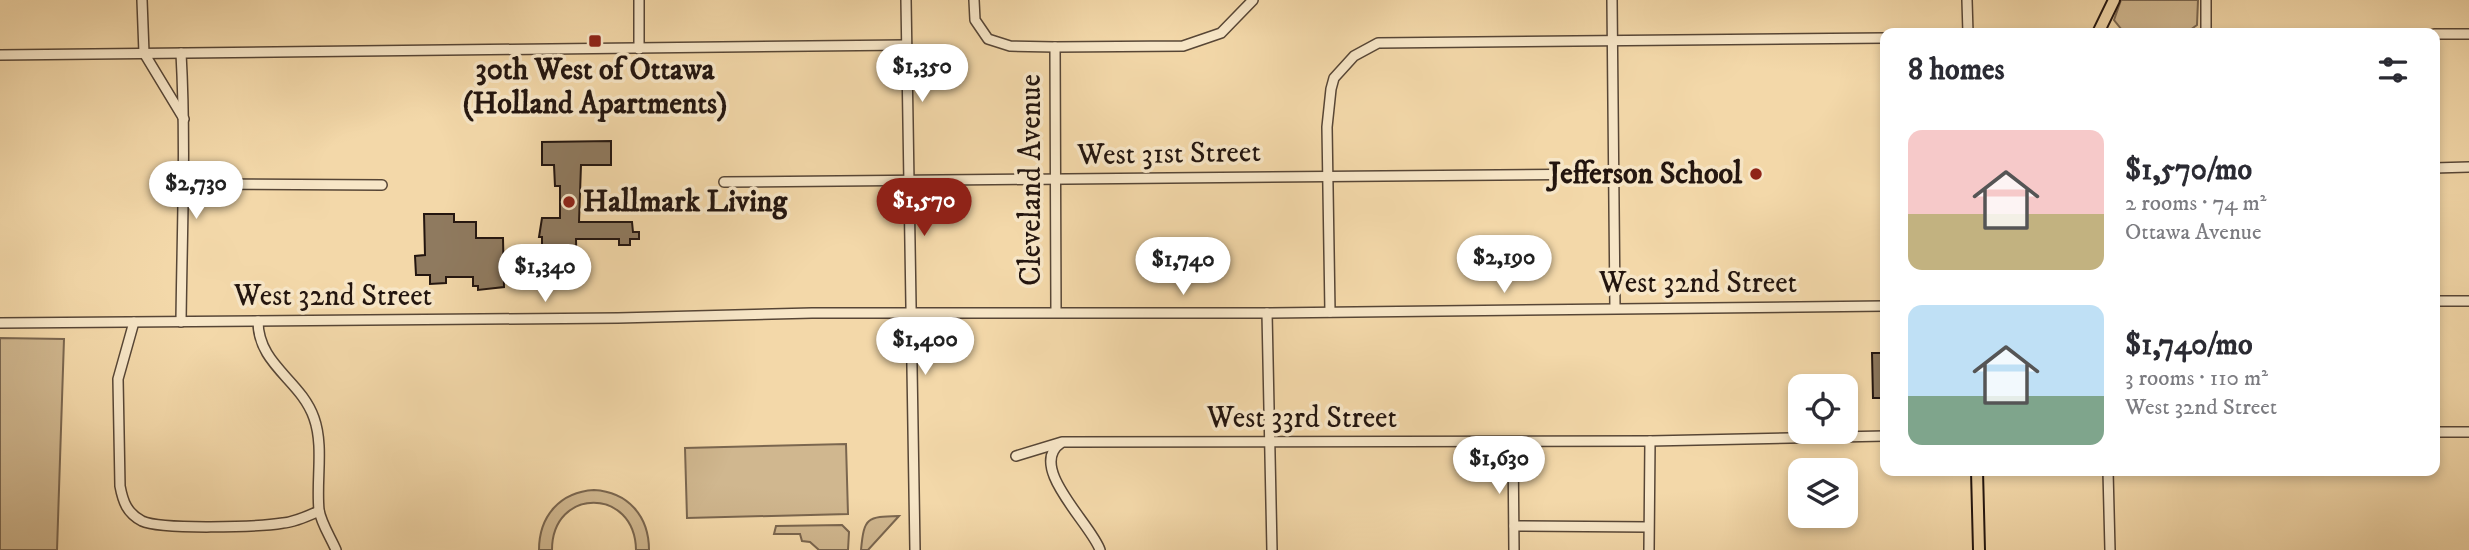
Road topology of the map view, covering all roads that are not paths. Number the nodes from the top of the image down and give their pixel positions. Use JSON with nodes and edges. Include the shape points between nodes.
{"nodes":[{"id":1,"x":142,"y":0,"type":"edge"},
{"id":2,"x":639,"y":0,"type":"edge"},
{"id":3,"x":906,"y":0,"type":"edge"},
{"id":4,"x":974,"y":0,"type":"edge"},
{"id":5,"x":1253,"y":0,"type":"edge"},
{"id":6,"x":1612,"y":0,"type":"edge"},
{"id":7,"x":1967,"y":0,"type":"edge"},
{"id":8,"x":2114,"y":0,"type":"edge"},
{"id":9,"x":2206,"y":0,"type":"edge"},
{"id":10,"x":1968,"y":28,"type":"edge"},
{"id":11,"x":2100,"y":28,"type":"edge"},
{"id":12,"x":2206,"y":28,"type":"edge"},
{"id":13,"x":2440,"y":34,"type":"edge"},
{"id":14,"x":2469,"y":34,"type":"edge"},
{"id":15,"x":1880,"y":38,"type":"edge"},
{"id":16,"x":1612,"y":39,"type":"junction"},
{"id":17,"x":906,"y":45,"type":"junction"},
{"id":18,"x":1055,"y":47,"type":"junction"},
{"id":19,"x":639,"y":50,"type":"junction"},
{"id":20,"x":144,"y":53,"type":"junction"},
{"id":21,"x":181,"y":53,"type":"junction"},
{"id":22,"x":0,"y":55,"type":"edge"},
{"id":23,"x":185,"y":120,"type":"junction"},
{"id":24,"x":2469,"y":167,"type":"edge"},
{"id":25,"x":2440,"y":168,"type":"edge"},
{"id":26,"x":1614,"y":174,"type":"junction"},
{"id":27,"x":1329,"y":177,"type":"junction"},
{"id":28,"x":1056,"y":180,"type":"junction"},
{"id":29,"x":724,"y":181,"type":"dead end"},
{"id":30,"x":909,"y":181,"type":"junction"},
{"id":31,"x":184,"y":184,"type":"junction"},
{"id":32,"x":382,"y":186,"type":"dead end"},
{"id":33,"x":2440,"y":301,"type":"edge"},
{"id":34,"x":2469,"y":301,"type":"edge"},
{"id":35,"x":1880,"y":306,"type":"edge"},
{"id":36,"x":1615,"y":308,"type":"junction"},
{"id":37,"x":1056,"y":312,"type":"junction"},
{"id":38,"x":1330,"y":312,"type":"junction"},
{"id":39,"x":909,"y":313,"type":"junction"},
{"id":40,"x":1267,"y":313,"type":"junction"},
{"id":41,"x":258,"y":321,"type":"junction"},
{"id":42,"x":134,"y":322,"type":"junction"},
{"id":43,"x":181,"y":322,"type":"junction"},
{"id":44,"x":0,"y":323,"type":"edge"},
{"id":45,"x":2440,"y":432,"type":"edge"},
{"id":46,"x":2469,"y":432,"type":"edge"},
{"id":47,"x":1880,"y":436,"type":"edge"},
{"id":48,"x":1650,"y":441,"type":"junction"},
{"id":49,"x":1062,"y":442,"type":"junction"},
{"id":50,"x":1513,"y":442,"type":"junction"},
{"id":51,"x":1270,"y":443,"type":"junction"},
{"id":52,"x":1016,"y":456,"type":"dead end"},
{"id":53,"x":1977,"y":476,"type":"edge"},
{"id":54,"x":2108,"y":476,"type":"edge"},
{"id":55,"x":319,"y":511,"type":"junction"},
{"id":56,"x":1514,"y":526,"type":"junction"},
{"id":57,"x":1648,"y":527,"type":"junction"},
{"id":58,"x":336,"y":550,"type":"edge"},
{"id":59,"x":915,"y":550,"type":"edge"},
{"id":60,"x":1100,"y":550,"type":"edge"},
{"id":61,"x":1272,"y":550,"type":"edge"},
{"id":62,"x":1514,"y":550,"type":"edge"},
{"id":63,"x":1649,"y":550,"type":"edge"},
{"id":64,"x":1979,"y":550,"type":"edge"},
{"id":65,"x":2110,"y":550,"type":"edge"}],
"edges":[{"from":1,"to":20,"type":"street"},
{"from":2,"to":19,"type":"street"},
{"from":3,"to":17,"type":"street"},
{"from":4,"to":18,"type":"street","via":[[975,20],[988,39],[1010,46]]},
{"from":5,"to":18,"type":"street","via":[[1221,33],[1183,46]]},
{"from":6,"to":16,"type":"street"},
{"from":7,"to":10,"type":"street"},
{"from":8,"to":11,"type":"main road"},
{"from":9,"to":12,"type":"street"},
{"from":13,"to":14,"type":"street"},
{"from":15,"to":16,"type":"street"},
{"from":16,"to":26,"type":"street"},
{"from":16,"to":27,"type":"street","via":[[1378,43],[1354,56],[1339,71],[1331,89]]},
{"from":17,"to":19,"type":"street"},
{"from":17,"to":30,"type":"street"},
{"from":18,"to":28,"type":"street","name":"Cleveland Avenue"},
{"from":19,"to":21,"type":"street"},
{"from":20,"to":21,"type":"street"},
{"from":20,"to":22,"type":"street"},
{"from":20,"to":23,"type":"street"},
{"from":21,"to":23,"type":"street"},
{"from":23,"to":31,"type":"street"},
{"from":24,"to":25,"type":"street"},
{"from":26,"to":27,"type":"street","name":"West 31st Street"},
{"from":26,"to":36,"type":"street"},
{"from":27,"to":28,"type":"street","name":"West 31st Street"},
{"from":27,"to":38,"type":"street"},
{"from":28,"to":30,"type":"street","name":"West 31st Street"},
{"from":28,"to":37,"type":"street","name":"Cleveland Avenue"},
{"from":29,"to":30,"type":"street","name":"West 31st Street"},
{"from":30,"to":39,"type":"street"},
{"from":31,"to":32,"type":"street"},
{"from":31,"to":43,"type":"street"},
{"from":33,"to":34,"type":"street"},
{"from":35,"to":36,"type":"street","name":"West 32nd Street"},
{"from":36,"to":38,"type":"street","name":"West 32nd Street"},
{"from":37,"to":39,"type":"street","name":"West 32nd Street"},
{"from":37,"to":40,"type":"street","name":"West 32nd Street"},
{"from":38,"to":40,"type":"street","name":"West 32nd Street"},
{"from":39,"to":41,"type":"street","name":"West 32nd Street"},
{"from":39,"to":59,"type":"street"},
{"from":40,"to":51,"type":"street"},
{"from":41,"to":43,"type":"street","name":"West 32nd Street"},
{"from":41,"to":55,"type":"street","via":[[261,346],[314,418]]},
{"from":42,"to":43,"type":"street","name":"West 32nd Street"},
{"from":42,"to":44,"type":"street","name":"West 32nd Street"},
{"from":42,"to":55,"type":"street","via":[[118,379],[120,486],[131,513],[158,525],[216,525],[283,523]]},
{"from":45,"to":46,"type":"street"},
{"from":47,"to":48,"type":"street","name":"West 33rd Street"},
{"from":48,"to":50,"type":"street","name":"West 33rd Street"},
{"from":48,"to":57,"type":"street"},
{"from":49,"to":51,"type":"street","name":"West 33rd Street"},
{"from":49,"to":52,"type":"street","name":"West 33rd Street"},
{"from":49,"to":60,"type":"street","via":[[1055,447],[1051,470]]},
{"from":50,"to":51,"type":"street","name":"West 33rd Street"},
{"from":50,"to":56,"type":"street"},
{"from":51,"to":61,"type":"street"},
{"from":53,"to":64,"type":"main road"},
{"from":54,"to":65,"type":"street"},
{"from":55,"to":58,"type":"street"},
{"from":56,"to":57,"type":"street"},
{"from":56,"to":62,"type":"street"},
{"from":57,"to":63,"type":"street"}]}
